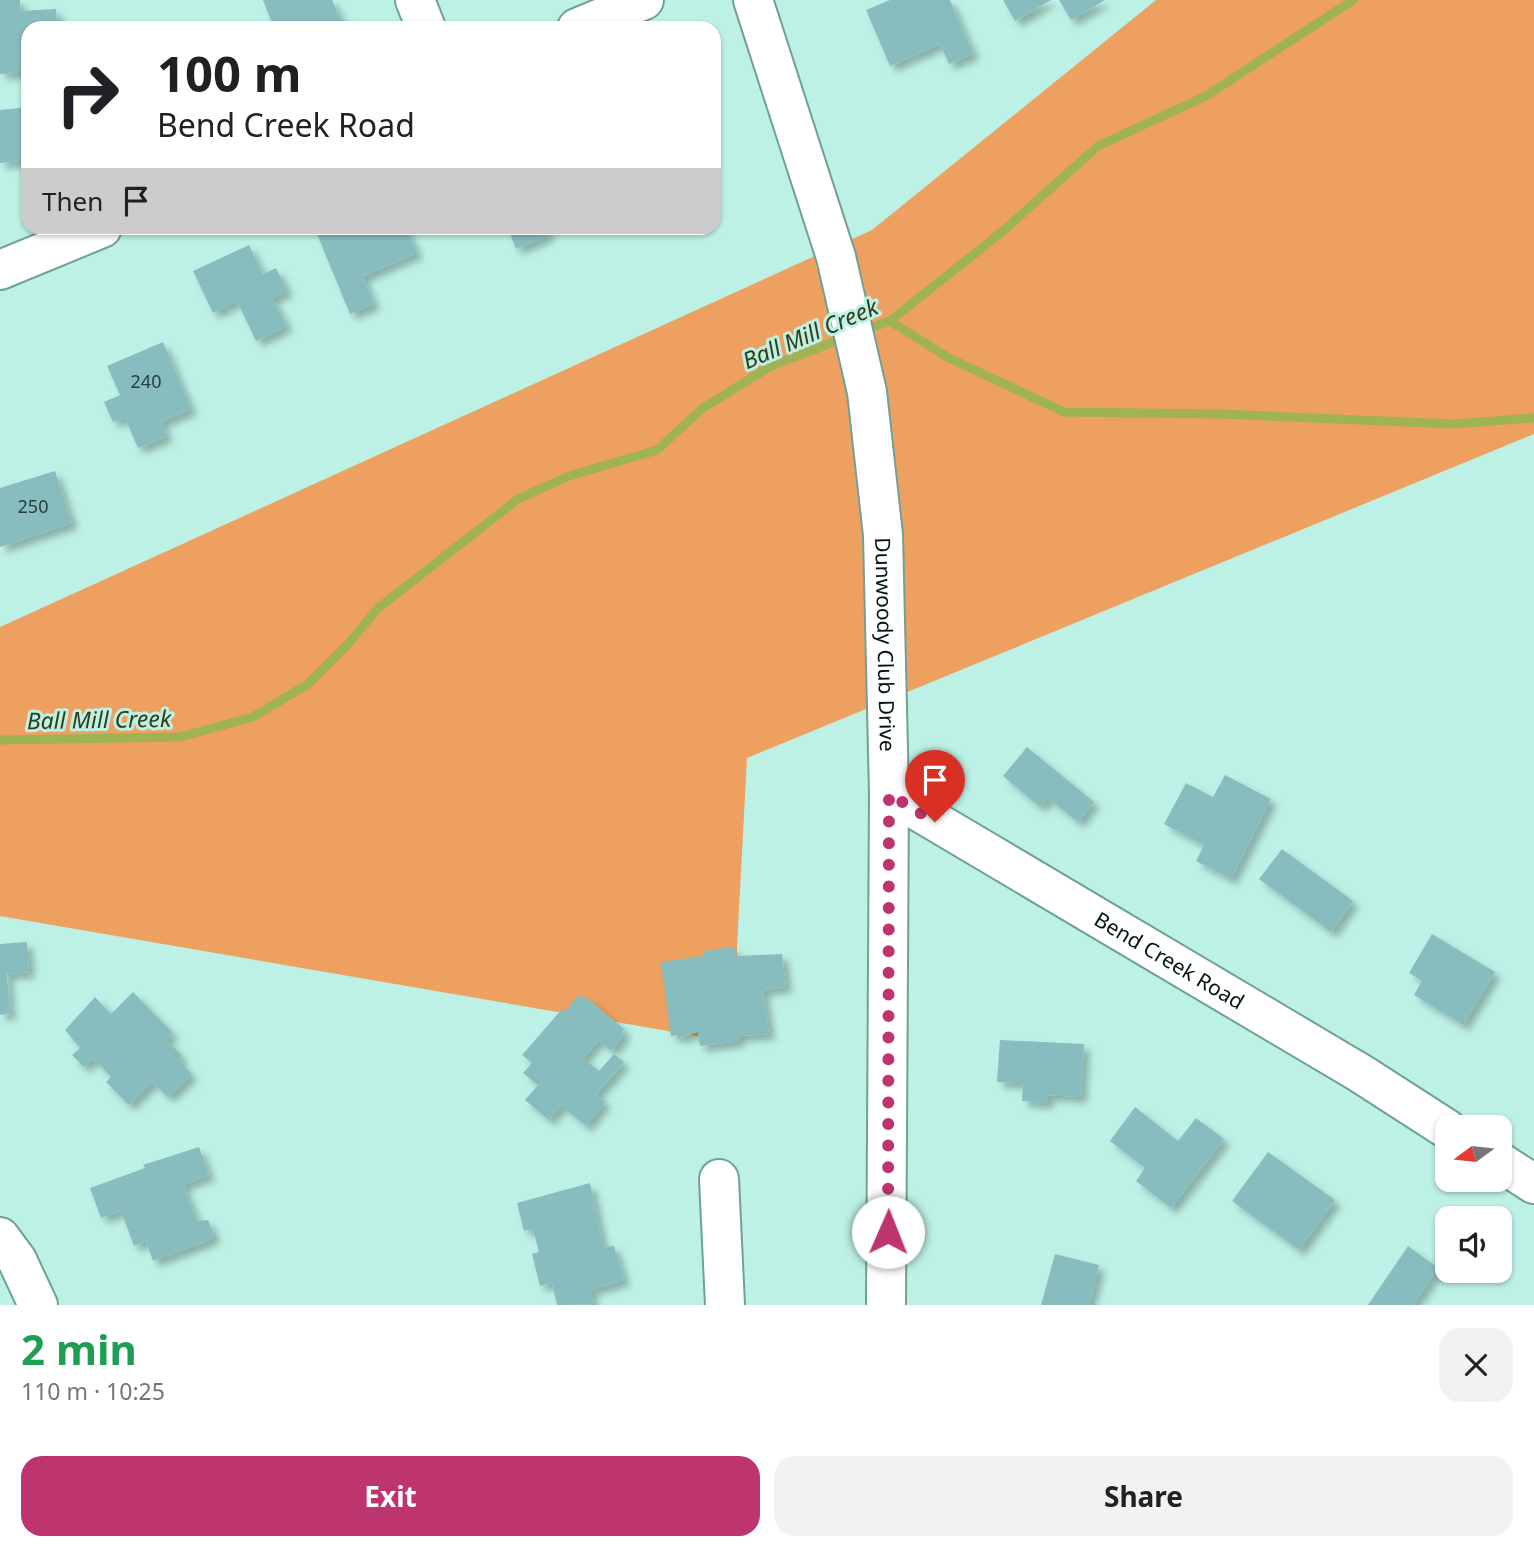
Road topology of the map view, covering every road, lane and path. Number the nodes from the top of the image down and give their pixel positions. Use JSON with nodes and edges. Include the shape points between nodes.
{"nodes":[{"id":1,"x":415,"y":0,"type":"edge"},
{"id":2,"x":644,"y":0,"type":"edge"},
{"id":3,"x":753,"y":0,"type":"edge"},
{"id":4,"x":423,"y":21,"type":"edge"},
{"id":5,"x":594,"y":21,"type":"edge"},
{"id":6,"x":85,"y":235,"type":"edge"},
{"id":7,"x":0,"y":270,"type":"edge"},
{"id":8,"x":889,"y":794,"type":"junction"},
{"id":9,"x":1435,"y":1121,"type":"edge"},
{"id":10,"x":1512,"y":1170,"type":"edge"},
{"id":11,"x":719,"y":1179,"type":"dead end"},
{"id":12,"x":1534,"y":1184,"type":"edge"},
{"id":13,"x":0,"y":1237,"type":"edge"},
{"id":14,"x":38,"y":1305,"type":"edge"},
{"id":15,"x":725,"y":1305,"type":"edge"},
{"id":16,"x":886,"y":1305,"type":"edge"}],
"edges":[{"from":1,"to":4,"type":"street"},
{"from":2,"to":5,"type":"street"},
{"from":3,"to":8,"type":"street","name":"Dunwoody Club Drive","via":[[836,257],[867,392],[883,535]]},
{"from":6,"to":7,"type":"street"},
{"from":8,"to":9,"type":"street","name":"Bend Creek Road"},
{"from":8,"to":16,"type":"street","name":"Dunwoody Club Drive"},
{"from":10,"to":12,"type":"street"},
{"from":11,"to":15,"type":"street"},
{"from":13,"to":14,"type":"street"}]}
